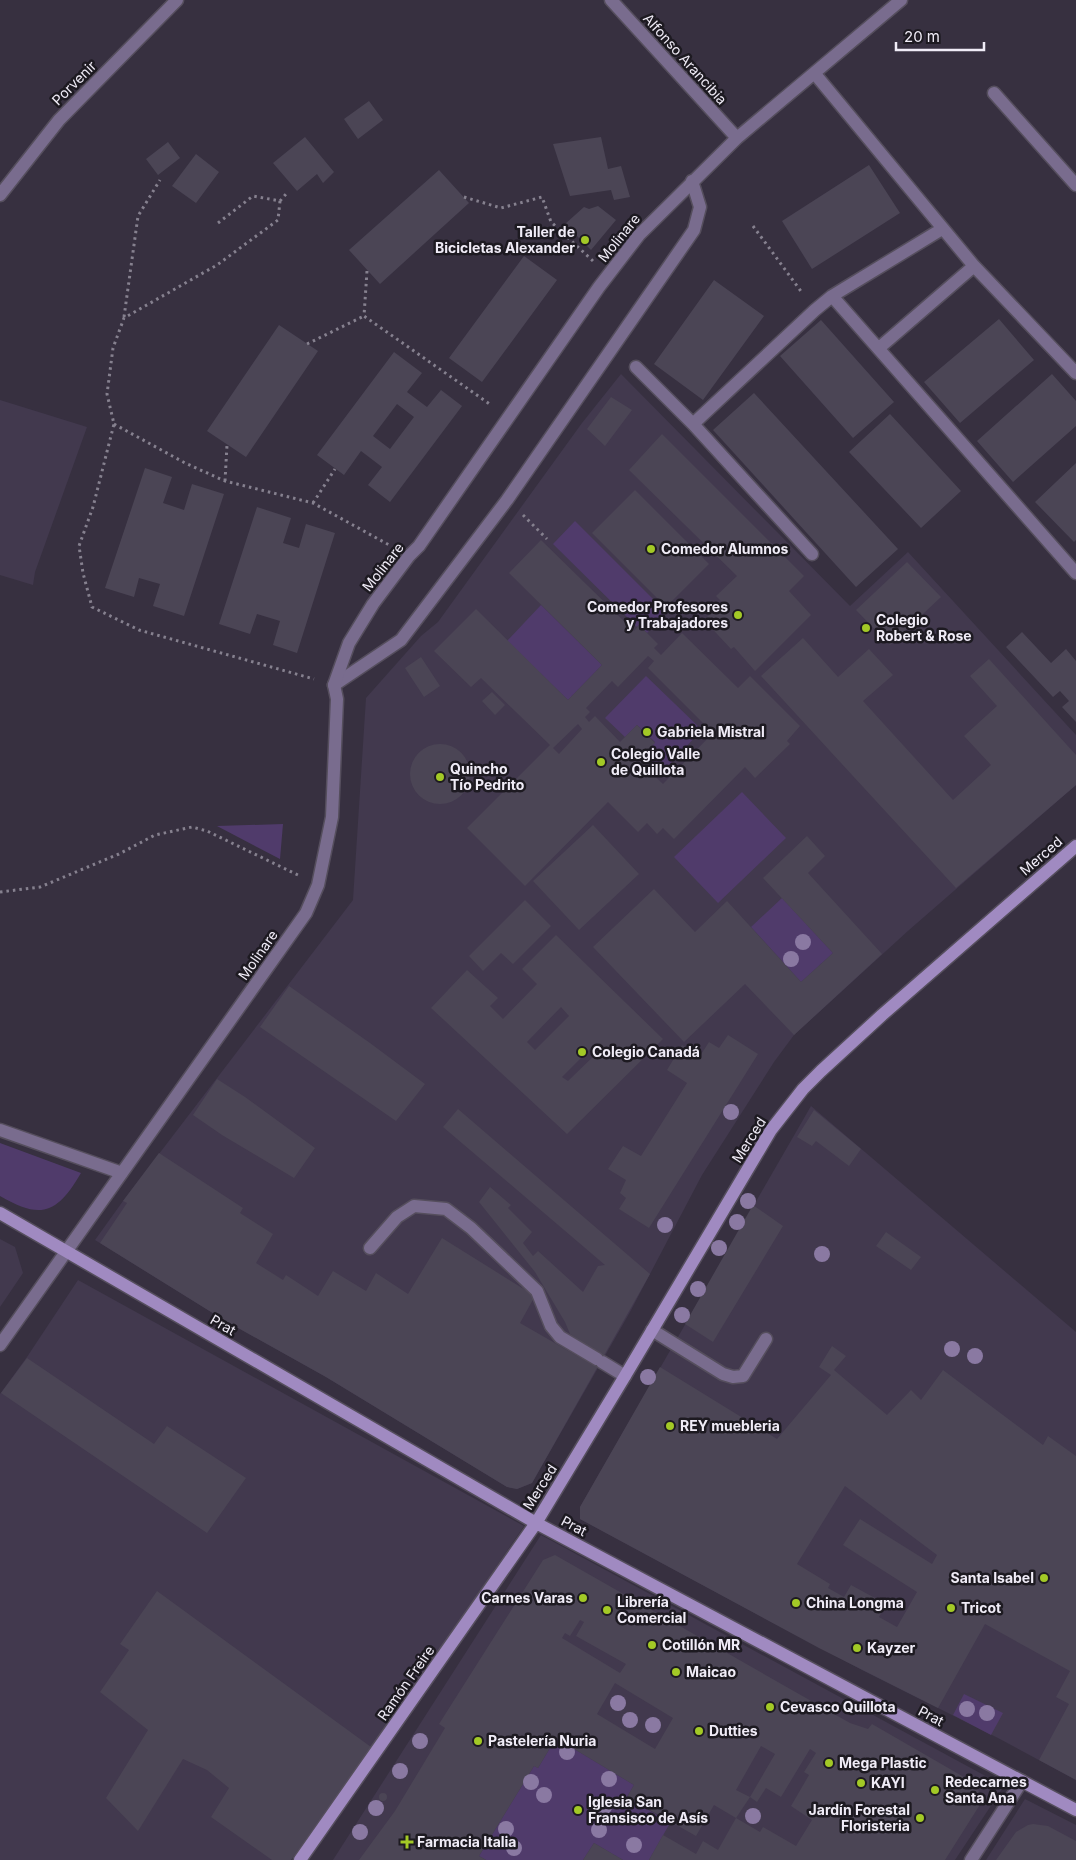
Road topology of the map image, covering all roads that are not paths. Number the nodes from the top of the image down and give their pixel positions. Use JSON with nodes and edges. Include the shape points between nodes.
{"nodes":[{"id":1,"x":177,"y":0,"type":"edge"},
{"id":2,"x":611,"y":0,"type":"edge"},
{"id":3,"x":901,"y":0,"type":"edge"},
{"id":4,"x":815,"y":74,"type":"junction"},
{"id":5,"x":994,"y":93,"type":"dead end"},
{"id":6,"x":737,"y":138,"type":"junction"},
{"id":7,"x":692,"y":181,"type":"junction"},
{"id":8,"x":1076,"y":185,"type":"edge"},
{"id":9,"x":0,"y":195,"type":"edge"},
{"id":10,"x":942,"y":229,"type":"junction"},
{"id":11,"x":974,"y":266,"type":"junction"},
{"id":12,"x":832,"y":296,"type":"junction"},
{"id":13,"x":879,"y":348,"type":"junction"},
{"id":14,"x":636,"y":367,"type":"dead end"},
{"id":15,"x":1076,"y":373,"type":"edge"},
{"id":16,"x":693,"y":424,"type":"junction"},
{"id":17,"x":812,"y":554,"type":"dead end"},
{"id":18,"x":1076,"y":573,"type":"edge"},
{"id":19,"x":334,"y":685,"type":"junction"},
{"id":20,"x":1076,"y":846,"type":"edge"},
{"id":21,"x":0,"y":1130,"type":"edge"},
{"id":22,"x":122,"y":1173,"type":"junction"},
{"id":23,"x":0,"y":1213,"type":"edge"},
{"id":24,"x":370,"y":1248,"type":"dead end"},
{"id":25,"x":67,"y":1252,"type":"junction"},
{"id":26,"x":652,"y":1330,"type":"junction"},
{"id":27,"x":766,"y":1338,"type":"dead end"},
{"id":28,"x":0,"y":1345,"type":"edge"},
{"id":29,"x":625,"y":1376,"type":"junction"},
{"id":30,"x":536,"y":1523,"type":"junction"},
{"id":31,"x":1022,"y":1781,"type":"junction"},
{"id":32,"x":1076,"y":1810,"type":"edge"},
{"id":33,"x":300,"y":1860,"type":"edge"},
{"id":34,"x":971,"y":1860,"type":"edge"}],
"edges":[{"from":1,"to":9,"type":"street","name":"Porvenir","via":[[59,120]]},
{"from":2,"to":6,"type":"street","name":"Alfonso Arancibia"},
{"from":3,"to":4,"type":"street","name":"Molinare"},
{"from":4,"to":6,"type":"street","name":"Molinare"},
{"from":4,"to":10,"type":"street"},
{"from":5,"to":8,"type":"street"},
{"from":6,"to":7,"type":"street","name":"Molinare"},
{"from":7,"to":19,"type":"street","name":"Molinare","via":[[639,235],[608,275],[419,546],[373,604],[349,643]]},
{"from":7,"to":19,"type":"street","via":[[700,207],[694,230],[507,500],[401,640]]},
{"from":10,"to":11,"type":"street"},
{"from":10,"to":12,"type":"street"},
{"from":11,"to":13,"type":"street"},
{"from":11,"to":15,"type":"street"},
{"from":12,"to":13,"type":"street"},
{"from":12,"to":16,"type":"street"},
{"from":13,"to":18,"type":"street"},
{"from":14,"to":16,"type":"street"},
{"from":16,"to":17,"type":"street"},
{"from":19,"to":22,"type":"street","name":"Molinare","via":[[337,699],[332,817],[318,885],[306,912]]},
{"from":20,"to":26,"type":"main road","name":"Merced","via":[[882,1015],[803,1089],[771,1130]]},
{"from":21,"to":22,"type":"street"},
{"from":22,"to":25,"type":"street","name":"Molinare"},
{"from":23,"to":25,"type":"main road","name":"Prat"},
{"from":24,"to":29,"type":"street","via":[[397,1217],[414,1206],[446,1209],[472,1228],[537,1291],[551,1326],[560,1337]]},
{"from":25,"to":28,"type":"street","name":"Molinare"},
{"from":25,"to":30,"type":"main road","name":"Prat"},
{"from":26,"to":27,"type":"street","via":[[733,1377],[743,1376]]},
{"from":26,"to":29,"type":"main road","name":"Merced"},
{"from":29,"to":30,"type":"main road","name":"Merced"},
{"from":30,"to":31,"type":"main road","name":"Prat"},
{"from":30,"to":33,"type":"main road","name":"Ramón Freire"},
{"from":31,"to":32,"type":"main road","name":"Prat"},
{"from":31,"to":34,"type":"street"}]}
